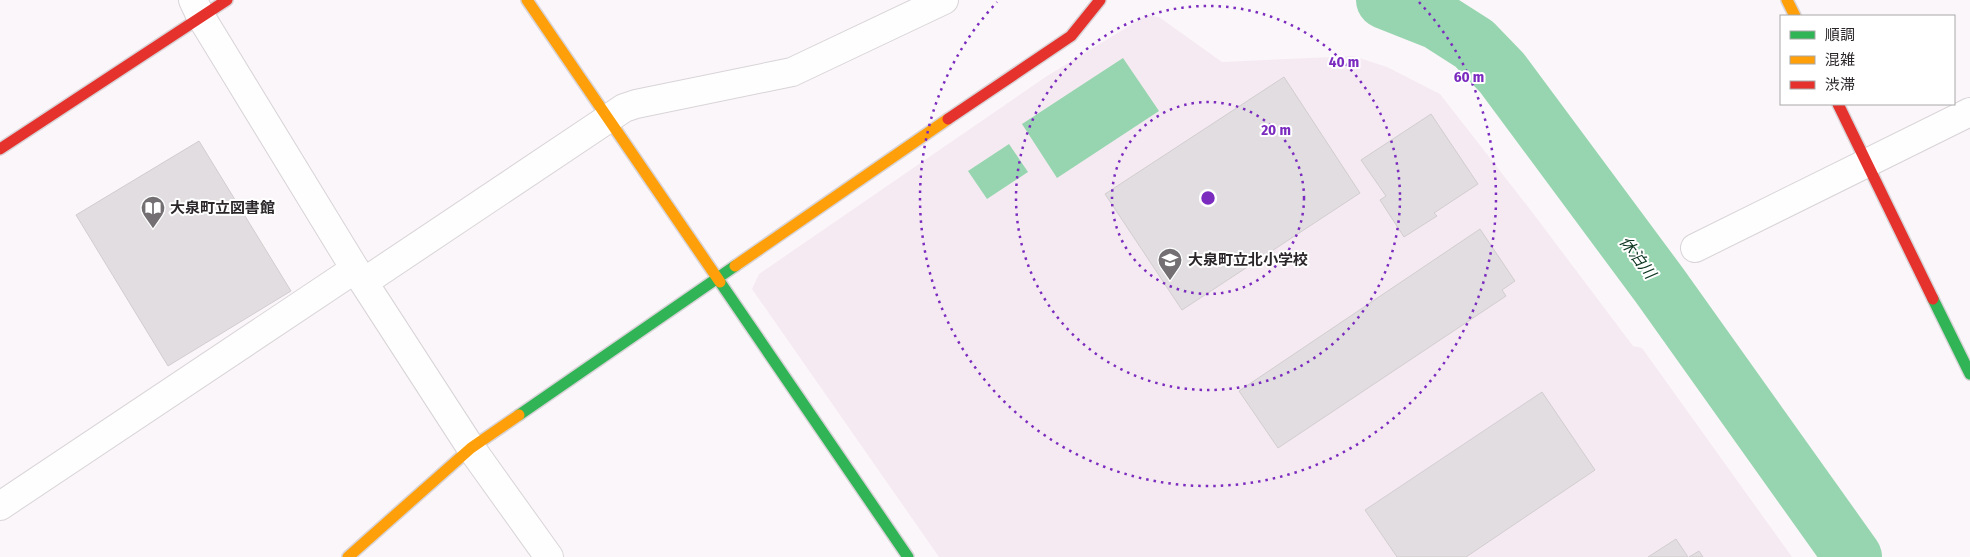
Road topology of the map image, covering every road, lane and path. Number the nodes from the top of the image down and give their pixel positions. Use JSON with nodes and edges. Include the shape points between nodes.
{"nodes":[{"id":1,"x":227,"y":0,"type":"edge"},
{"id":2,"x":527,"y":0,"type":"edge"},
{"id":3,"x":944,"y":0,"type":"edge"},
{"id":4,"x":1100,"y":0,"type":"edge"},
{"id":5,"x":1787,"y":0,"type":"edge"},
{"id":6,"x":197,"y":8,"type":"edge"},
{"id":7,"x":1794,"y":15,"type":"edge"},
{"id":8,"x":1838,"y":105,"type":"edge"},
{"id":9,"x":1970,"y":112,"type":"edge"},
{"id":10,"x":608,"y":118,"type":"junction"},
{"id":11,"x":0,"y":149,"type":"edge"},
{"id":12,"x":1866,"y":162,"type":"junction"},
{"id":13,"x":1695,"y":248,"type":"dead end"},
{"id":14,"x":360,"y":276,"type":"junction"},
{"id":15,"x":717,"y":279,"type":"junction"},
{"id":16,"x":1970,"y":374,"type":"edge"},
{"id":17,"x":470,"y":448,"type":"junction"},
{"id":18,"x":0,"y":506,"type":"edge"},
{"id":19,"x":348,"y":557,"type":"edge"},
{"id":20,"x":549,"y":557,"type":"edge"},
{"id":21,"x":908,"y":557,"type":"edge"}],
"edges":[{"from":1,"to":6,"type":"street"},
{"from":2,"to":10,"type":"street"},
{"from":3,"to":10,"type":"street","via":[[792,72],[636,104]]},
{"from":4,"to":15,"type":"street","via":[[1071,36]]},
{"from":5,"to":7,"type":"street"},
{"from":6,"to":11,"type":"street"},
{"from":6,"to":14,"type":"street"},
{"from":8,"to":12,"type":"street"},
{"from":9,"to":12,"type":"street"},
{"from":10,"to":14,"type":"street"},
{"from":10,"to":15,"type":"street"},
{"from":12,"to":13,"type":"street"},
{"from":12,"to":16,"type":"street"},
{"from":14,"to":17,"type":"street"},
{"from":14,"to":18,"type":"street"},
{"from":15,"to":17,"type":"street"},
{"from":15,"to":21,"type":"street"},
{"from":17,"to":19,"type":"street"},
{"from":17,"to":20,"type":"street"}]}
